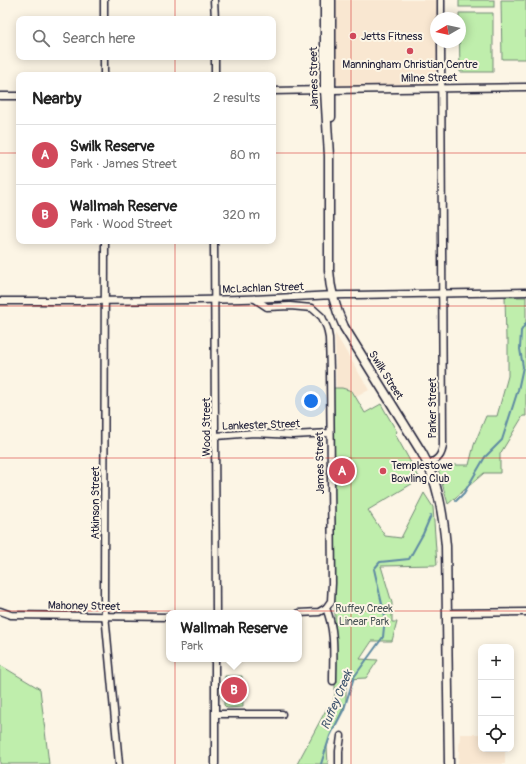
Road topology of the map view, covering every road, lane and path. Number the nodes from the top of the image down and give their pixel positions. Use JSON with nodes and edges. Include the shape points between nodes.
{"nodes":[{"id":1,"x":104,"y":0,"type":"edge"},
{"id":2,"x":214,"y":0,"type":"edge"},
{"id":3,"x":325,"y":0,"type":"edge"},
{"id":4,"x":331,"y":0,"type":"edge"},
{"id":5,"x":441,"y":0,"type":"edge"},
{"id":6,"x":328,"y":9,"type":"junction"},
{"id":7,"x":441,"y":12,"type":"edge"},
{"id":8,"x":104,"y":16,"type":"edge"},
{"id":9,"x":215,"y":16,"type":"edge"},
{"id":10,"x":441,"y":48,"type":"edge"},
{"id":11,"x":104,"y":60,"type":"edge"},
{"id":12,"x":215,"y":60,"type":"edge"},
{"id":13,"x":104,"y":72,"type":"edge"},
{"id":14,"x":215,"y":72,"type":"edge"},
{"id":15,"x":526,"y":87,"type":"edge"},
{"id":16,"x":442,"y":88,"type":"junction"},
{"id":17,"x":328,"y":90,"type":"junction"},
{"id":18,"x":276,"y":91,"type":"edge"},
{"id":19,"x":0,"y":96,"type":"edge"},
{"id":20,"x":16,"y":96,"type":"edge"},
{"id":21,"x":105,"y":244,"type":"edge"},
{"id":22,"x":214,"y":244,"type":"edge"},
{"id":23,"x":526,"y":292,"type":"edge"},
{"id":24,"x":442,"y":294,"type":"junction"},
{"id":25,"x":332,"y":295,"type":"junction"},
{"id":26,"x":255,"y":299,"type":"junction"},
{"id":27,"x":215,"y":300,"type":"junction"},
{"id":28,"x":0,"y":301,"type":"edge"},
{"id":29,"x":105,"y":301,"type":"junction"},
{"id":30,"x":330,"y":433,"type":"junction"},
{"id":31,"x":216,"y":436,"type":"junction"},
{"id":32,"x":428,"y":464,"type":"junction"},
{"id":33,"x":326,"y":608,"type":"junction"},
{"id":34,"x":216,"y":610,"type":"edge"},
{"id":35,"x":0,"y":611,"type":"edge"},
{"id":36,"x":526,"y":612,"type":"edge"},
{"id":37,"x":302,"y":613,"type":"edge"},
{"id":38,"x":447,"y":613,"type":"junction"},
{"id":39,"x":106,"y":616,"type":"junction"},
{"id":40,"x":166,"y":617,"type":"edge"},
{"id":41,"x":215,"y":662,"type":"edge"},
{"id":42,"x":333,"y":681,"type":"dead end"},
{"id":43,"x":216,"y":714,"type":"junction"},
{"id":44,"x":282,"y":714,"type":"dead end"},
{"id":45,"x":341,"y":736,"type":"dead end"},
{"id":46,"x":119,"y":764,"type":"edge"},
{"id":47,"x":215,"y":764,"type":"edge"},
{"id":48,"x":339,"y":764,"type":"edge"},
{"id":49,"x":449,"y":764,"type":"edge"}],
"edges":[{"from":1,"to":8,"type":"street"},
{"from":2,"to":9,"type":"street"},
{"from":3,"to":6,"type":"main road","name":"James Street"},
{"from":4,"to":6,"type":"main road","name":"James Street"},
{"from":5,"to":7,"type":"street"},
{"from":6,"to":17,"type":"main road","name":"James Street"},
{"from":10,"to":16,"type":"street","name":"Parker Street"},
{"from":11,"to":13,"type":"street"},
{"from":12,"to":14,"type":"street"},
{"from":15,"to":16,"type":"street","name":"Milne Street"},
{"from":16,"to":17,"type":"street","name":"Milne Street"},
{"from":16,"to":24,"type":"street","name":"Parker Street"},
{"from":17,"to":18,"type":"street","name":"Milne Street"},
{"from":17,"to":25,"type":"main road","name":"James Street","via":[[329,270]]},
{"from":19,"to":20,"type":"street"},
{"from":21,"to":29,"type":"street","name":"Atkinson Street"},
{"from":22,"to":27,"type":"street","name":"Wood Street"},
{"from":23,"to":24,"type":"street","name":"McLachlan Street"},
{"from":24,"to":25,"type":"street","name":"McLachlan Street"},
{"from":24,"to":32,"type":"street","name":"Parker Street","via":[[443,445],[442,453],[437,460]]},
{"from":25,"to":26,"type":"street","name":"McLachlan Street"},
{"from":25,"to":32,"type":"main road","name":"Swilk Street","via":[[338,316]]},
{"from":26,"to":27,"type":"street","name":"McLachlan Street"},
{"from":26,"to":30,"type":"street","name":"James Street","via":[[267,307],[312,308],[324,320],[329,338]]},
{"from":27,"to":29,"type":"street","name":"McLachlan Street"},
{"from":27,"to":31,"type":"street","name":"Wood Street"},
{"from":28,"to":29,"type":"street","name":"McLachlan Street"},
{"from":29,"to":39,"type":"street","name":"Atkinson Street"},
{"from":30,"to":31,"type":"street","name":"Lankester Street"},
{"from":30,"to":33,"type":"street","name":"James Street","via":[[332,594]]},
{"from":31,"to":34,"type":"street","name":"Wood Street"},
{"from":32,"to":38,"type":"main road","via":[[444,519]]},
{"from":33,"to":37,"type":"street","via":[[319,612]]},
{"from":33,"to":42,"type":"street","via":[[334,636]]},
{"from":35,"to":39,"type":"street","name":"Mahoney Street","via":[[11,615]]},
{"from":36,"to":38,"type":"street"},
{"from":38,"to":49,"type":"main road"},
{"from":39,"to":40,"type":"street","name":"Mahoney Street"},
{"from":39,"to":46,"type":"street","name":"Atkinson Street"},
{"from":41,"to":43,"type":"street"},
{"from":43,"to":44,"type":"street"},
{"from":43,"to":47,"type":"street"},
{"from":45,"to":48,"type":"street"}]}
